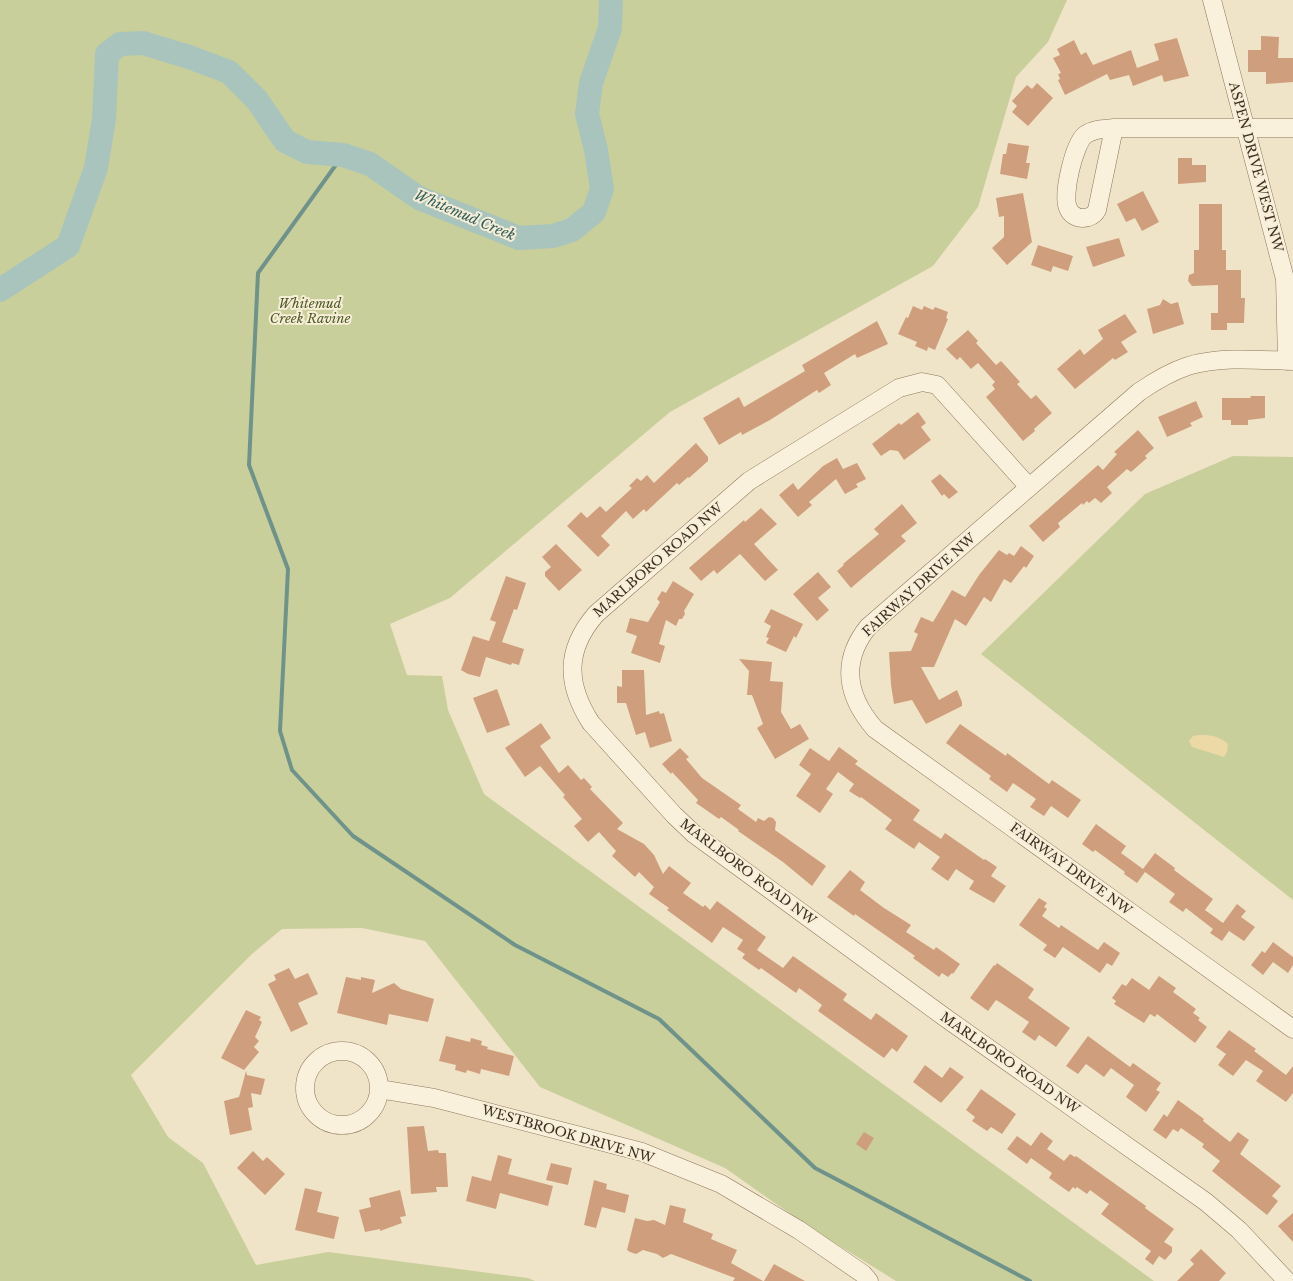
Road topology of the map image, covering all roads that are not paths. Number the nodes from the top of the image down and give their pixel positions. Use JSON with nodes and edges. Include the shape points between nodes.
{"nodes":[{"id":1,"x":1212,"y":0,"type":"edge"},
{"id":2,"x":1114,"y":128,"type":"junction"},
{"id":3,"x":1246,"y":128,"type":"junction"},
{"id":4,"x":1293,"y":128,"type":"edge"},
{"id":5,"x":1290,"y":361,"type":"edge"},
{"id":6,"x":1029,"y":487,"type":"junction"},
{"id":7,"x":1293,"y":1029,"type":"edge"},
{"id":8,"x":379,"y":1089,"type":"junction"},
{"id":9,"x":869,"y":1281,"type":"edge"},
{"id":10,"x":1288,"y":1281,"type":"edge"}],
"edges":[{"from":1,"to":3,"type":"street","name":"ASPEN DRIVE WEST NW"},
{"from":2,"to":2,"type":"street","via":[[1098,210],[1087,218],[1075,216],[1067,207],[1066,201],[1075,150],[1081,139],[1090,132]]},
{"from":2,"to":3,"type":"street"},
{"from":3,"to":4,"type":"street"},
{"from":3,"to":5,"type":"street","name":"ASPEN DRIVE WEST NW","via":[[1285,279]]},
{"from":5,"to":6,"type":"street","name":"FAIRWAY DRIVE NW","via":[[1215,361],[1190,366],[1164,376],[1139,392]]},
{"from":6,"to":7,"type":"street","name":"FAIRWAY DRIVE NW","via":[[862,634],[855,650],[851,672],[857,706],[875,729],[888,739]]},
{"from":6,"to":10,"type":"street","name":"MARLBORO ROAD NW","via":[[937,385],[922,382],[899,388],[749,481],[596,614],[582,632],[576,645],[572,674],[575,692],[591,723],[694,834],[943,1016],[1206,1202],[1239,1230]]},
{"from":8,"to":8,"type":"street","via":[[378,1077],[363,1057],[339,1050],[317,1060],[309,1070],[305,1082],[305,1094],[313,1110],[327,1122],[339,1125],[351,1124],[371,1111],[377,1101]]},
{"from":8,"to":9,"type":"street","name":"WESTBROOK DRIVE NW","via":[[434,1098],[642,1152],[721,1184],[799,1230],[863,1274]]}]}
